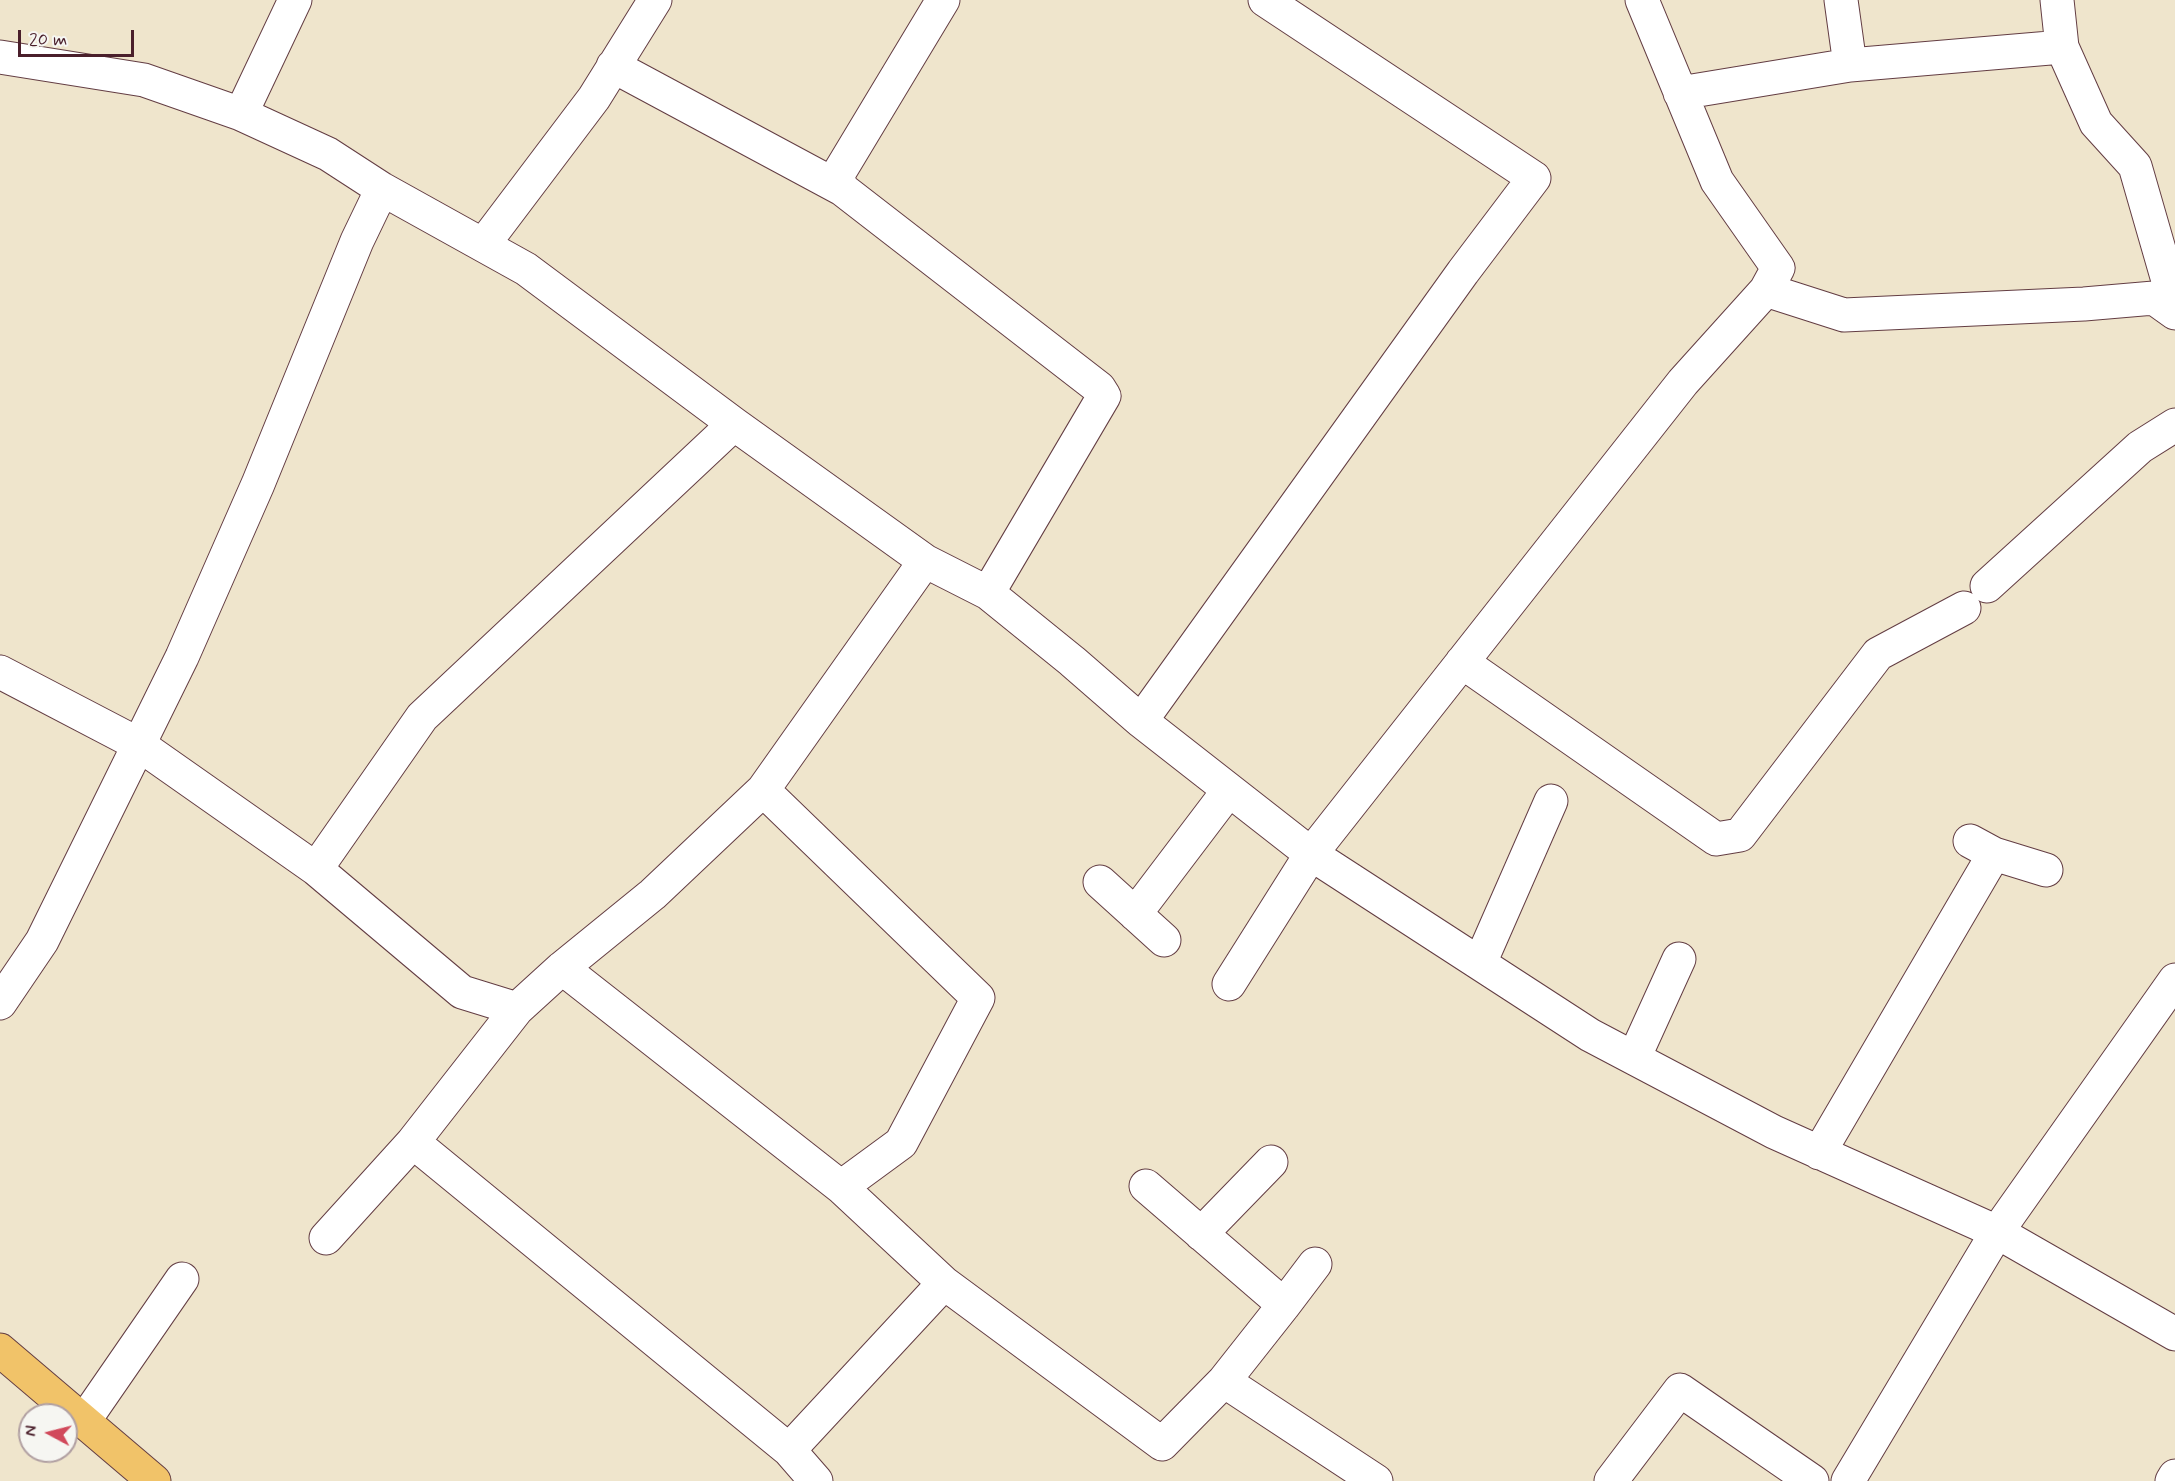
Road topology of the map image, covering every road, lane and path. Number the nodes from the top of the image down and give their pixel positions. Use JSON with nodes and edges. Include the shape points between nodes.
{"nodes":[{"id":1,"x":295,"y":0,"type":"edge"},
{"id":2,"x":655,"y":0,"type":"edge"},
{"id":3,"x":943,"y":0,"type":"edge"},
{"id":4,"x":1265,"y":0,"type":"edge"},
{"id":5,"x":1642,"y":0,"type":"edge"},
{"id":6,"x":1841,"y":0,"type":"edge"},
{"id":7,"x":2057,"y":0,"type":"edge"},
{"id":8,"x":2062,"y":47,"type":"junction"},
{"id":9,"x":0,"y":57,"type":"edge"},
{"id":10,"x":1850,"y":65,"type":"junction"},
{"id":11,"x":614,"y":66,"type":"junction"},
{"id":12,"x":1680,"y":93,"type":"junction"},
{"id":13,"x":241,"y":114,"type":"junction"},
{"id":14,"x":382,"y":189,"type":"junction"},
{"id":15,"x":842,"y":189,"type":"junction"},
{"id":16,"x":483,"y":245,"type":"junction"},
{"id":17,"x":1766,"y":290,"type":"junction"},
{"id":18,"x":2175,"y":305,"type":"edge"},
{"id":19,"x":2175,"y":313,"type":"edge"},
{"id":20,"x":734,"y":424,"type":"junction"},
{"id":21,"x":2175,"y":425,"type":"edge"},
{"id":22,"x":925,"y":561,"type":"junction"},
{"id":23,"x":1987,"y":586,"type":"dead end"},
{"id":24,"x":988,"y":593,"type":"junction"},
{"id":25,"x":1964,"y":608,"type":"dead end"},
{"id":26,"x":1462,"y":662,"type":"junction"},
{"id":27,"x":0,"y":672,"type":"edge"},
{"id":28,"x":1141,"y":721,"type":"junction"},
{"id":29,"x":138,"y":744,"type":"junction"},
{"id":30,"x":763,"y":790,"type":"junction"},
{"id":31,"x":1229,"y":790,"type":"junction"},
{"id":32,"x":1551,"y":801,"type":"dead end"},
{"id":33,"x":1311,"y":854,"type":"junction"},
{"id":34,"x":316,"y":869,"type":"junction"},
{"id":35,"x":2046,"y":870,"type":"dead end"},
{"id":36,"x":1100,"y":882,"type":"dead end"},
{"id":37,"x":1135,"y":914,"type":"junction"},
{"id":38,"x":1164,"y":940,"type":"dead end"},
{"id":39,"x":1679,"y":959,"type":"dead end"},
{"id":40,"x":1480,"y":963,"type":"junction"},
{"id":41,"x":562,"y":968,"type":"junction"},
{"id":42,"x":2175,"y":980,"type":"edge"},
{"id":43,"x":1229,"y":984,"type":"dead end"},
{"id":44,"x":0,"y":1003,"type":"edge"},
{"id":45,"x":516,"y":1009,"type":"junction"},
{"id":46,"x":1634,"y":1058,"type":"junction"},
{"id":47,"x":413,"y":1142,"type":"junction"},
{"id":48,"x":1819,"y":1153,"type":"junction"},
{"id":49,"x":1271,"y":1162,"type":"dead end"},
{"id":50,"x":1146,"y":1186,"type":"dead end"},
{"id":51,"x":841,"y":1187,"type":"junction"},
{"id":52,"x":1997,"y":1232,"type":"junction"},
{"id":53,"x":1201,"y":1234,"type":"junction"},
{"id":54,"x":326,"y":1238,"type":"dead end"},
{"id":55,"x":1315,"y":1264,"type":"dead end"},
{"id":56,"x":182,"y":1280,"type":"dead end"},
{"id":57,"x":944,"y":1282,"type":"junction"},
{"id":58,"x":1284,"y":1305,"type":"junction"},
{"id":59,"x":2175,"y":1334,"type":"edge"},
{"id":60,"x":0,"y":1350,"type":"edge"},
{"id":61,"x":1224,"y":1380,"type":"junction"},
{"id":62,"x":84,"y":1421,"type":"junction"},
{"id":63,"x":789,"y":1450,"type":"junction"},
{"id":64,"x":2175,"y":1476,"type":"edge"},
{"id":65,"x":154,"y":1481,"type":"edge"},
{"id":66,"x":816,"y":1481,"type":"edge"},
{"id":67,"x":1376,"y":1481,"type":"edge"},
{"id":68,"x":1611,"y":1481,"type":"edge"},
{"id":69,"x":1812,"y":1481,"type":"edge"},
{"id":70,"x":1848,"y":1481,"type":"edge"},
{"id":71,"x":2172,"y":1481,"type":"edge"}],
"edges":[{"from":1,"to":13,"type":"street"},
{"from":2,"to":11,"type":"street"},
{"from":3,"to":15,"type":"street","via":[[837,176]]},
{"from":4,"to":28,"type":"street","via":[[1534,178]]},
{"from":5,"to":12,"type":"street"},
{"from":6,"to":10,"type":"street"},
{"from":7,"to":8,"type":"street"},
{"from":8,"to":10,"type":"street"},
{"from":8,"to":18,"type":"street","via":[[2096,123],[2135,166]]},
{"from":9,"to":13,"type":"street","via":[[144,80]]},
{"from":10,"to":12,"type":"street"},
{"from":11,"to":15,"type":"street"},
{"from":11,"to":16,"type":"street"},
{"from":12,"to":17,"type":"street","via":[[1718,181],[1778,268]]},
{"from":13,"to":14,"type":"street","via":[[328,154]]},
{"from":14,"to":16,"type":"street"},
{"from":14,"to":29,"type":"street","via":[[182,657]]},
{"from":15,"to":24,"type":"street","via":[[1099,388],[1104,396]]},
{"from":16,"to":20,"type":"street","via":[[526,269]]},
{"from":17,"to":19,"type":"street","via":[[1844,315],[2154,298]]},
{"from":17,"to":26,"type":"street","via":[[1683,382]]},
{"from":20,"to":22,"type":"street"},
{"from":20,"to":34,"type":"street","via":[[422,717]]},
{"from":21,"to":23,"type":"street","via":[[2140,447]]},
{"from":22,"to":24,"type":"street"},
{"from":22,"to":30,"type":"street"},
{"from":24,"to":28,"type":"street"},
{"from":25,"to":26,"type":"street","via":[[1878,654],[1740,835],[1716,839]]},
{"from":26,"to":33,"type":"street"},
{"from":27,"to":29,"type":"street"},
{"from":28,"to":31,"type":"street"},
{"from":29,"to":34,"type":"street"},
{"from":29,"to":44,"type":"street","via":[[42,941]]},
{"from":30,"to":41,"type":"street","via":[[653,894]]},
{"from":30,"to":51,"type":"street","via":[[978,998],[901,1143]]},
{"from":31,"to":33,"type":"street"},
{"from":31,"to":37,"type":"street"},
{"from":32,"to":40,"type":"street"},
{"from":33,"to":40,"type":"street"},
{"from":33,"to":43,"type":"street"},
{"from":34,"to":45,"type":"street","via":[[462,992]]},
{"from":35,"to":48,"type":"street","via":[[1982,848]]},
{"from":36,"to":37,"type":"street"},
{"from":37,"to":38,"type":"street"},
{"from":39,"to":46,"type":"street"},
{"from":40,"to":46,"type":"street","via":[[1590,1035]]},
{"from":41,"to":45,"type":"street"},
{"from":41,"to":51,"type":"street"},
{"from":42,"to":52,"type":"street"},
{"from":45,"to":47,"type":"street"},
{"from":46,"to":48,"type":"street"},
{"from":47,"to":54,"type":"street"},
{"from":47,"to":63,"type":"street"},
{"from":48,"to":52,"type":"street"},
{"from":49,"to":53,"type":"street"},
{"from":50,"to":53,"type":"street"},
{"from":51,"to":57,"type":"street"},
{"from":52,"to":59,"type":"street"},
{"from":52,"to":70,"type":"street"},
{"from":53,"to":58,"type":"street"},
{"from":55,"to":58,"type":"street"},
{"from":56,"to":62,"type":"street"},
{"from":57,"to":61,"type":"street","via":[[1161,1444]]},
{"from":57,"to":63,"type":"street"},
{"from":58,"to":61,"type":"street"},
{"from":60,"to":62,"type":"main road"},
{"from":61,"to":67,"type":"street"},
{"from":62,"to":65,"type":"main road"},
{"from":63,"to":66,"type":"street"},
{"from":64,"to":71,"type":"street"},
{"from":68,"to":69,"type":"street","via":[[1680,1390]]}]}
